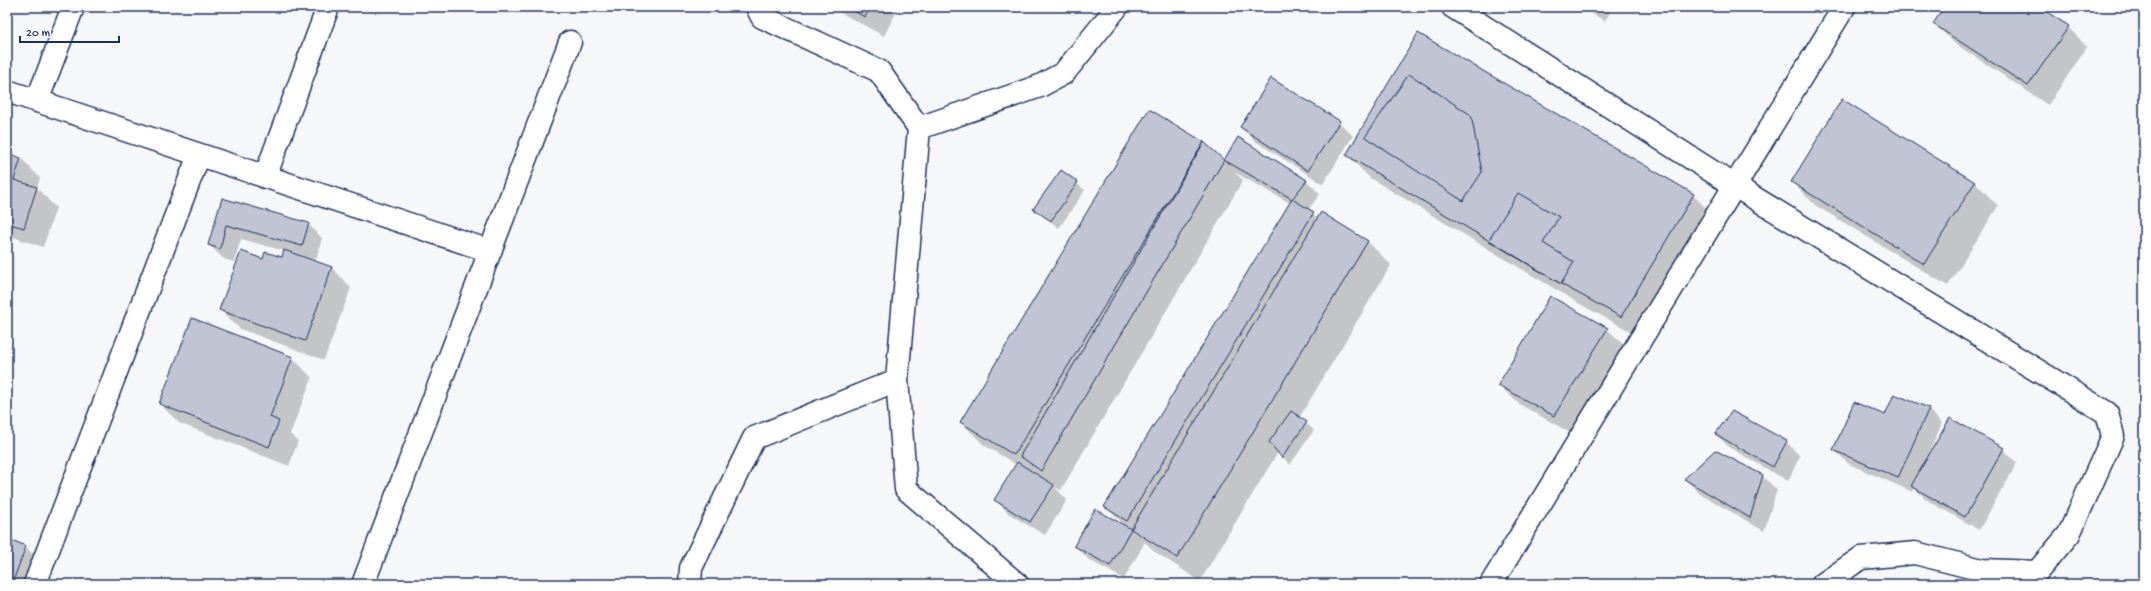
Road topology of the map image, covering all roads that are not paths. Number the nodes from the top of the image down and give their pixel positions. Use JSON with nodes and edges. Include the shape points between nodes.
{"nodes":[{"id":1,"x":72,"y":7,"type":"edge"},
{"id":2,"x":328,"y":7,"type":"edge"},
{"id":3,"x":756,"y":7,"type":"edge"},
{"id":4,"x":1117,"y":7,"type":"edge"},
{"id":5,"x":1453,"y":7,"type":"edge"},
{"id":6,"x":1844,"y":7,"type":"edge"},
{"id":7,"x":570,"y":42,"type":"dead end"},
{"id":8,"x":7,"y":91,"type":"edge"},
{"id":9,"x":37,"y":101,"type":"junction"},
{"id":10,"x":919,"y":128,"type":"junction"},
{"id":11,"x":199,"y":155,"type":"junction"},
{"id":12,"x":265,"y":177,"type":"junction"},
{"id":13,"x":1735,"y":186,"type":"junction"},
{"id":14,"x":490,"y":251,"type":"junction"},
{"id":15,"x":897,"y":380,"type":"junction"},
{"id":16,"x":35,"y":584,"type":"edge"},
{"id":17,"x":364,"y":584,"type":"edge"},
{"id":18,"x":690,"y":584,"type":"edge"},
{"id":19,"x":1016,"y":584,"type":"edge"},
{"id":20,"x":1490,"y":584,"type":"edge"},
{"id":21,"x":1823,"y":584,"type":"edge"}],
"edges":[{"from":1,"to":9,"type":"street"},
{"from":2,"to":12,"type":"street"},
{"from":3,"to":10,"type":"street","via":[[762,17],[879,71]]},
{"from":4,"to":10,"type":"street","via":[[1064,73],[1040,86]]},
{"from":5,"to":13,"type":"street"},
{"from":6,"to":13,"type":"street"},
{"from":7,"to":14,"type":"street"},
{"from":8,"to":9,"type":"street"},
{"from":9,"to":11,"type":"street"},
{"from":10,"to":15,"type":"street"},
{"from":11,"to":12,"type":"street"},
{"from":11,"to":16,"type":"street"},
{"from":12,"to":14,"type":"street"},
{"from":13,"to":20,"type":"street"},
{"from":13,"to":21,"type":"street","via":[[2107,413],[2113,436],[2069,534],[2037,572],[1982,570],[1915,553],[1861,558]]},
{"from":14,"to":17,"type":"street"},
{"from":15,"to":18,"type":"street","via":[[754,438],[691,568]]},
{"from":15,"to":19,"type":"street","via":[[906,489]]}]}
